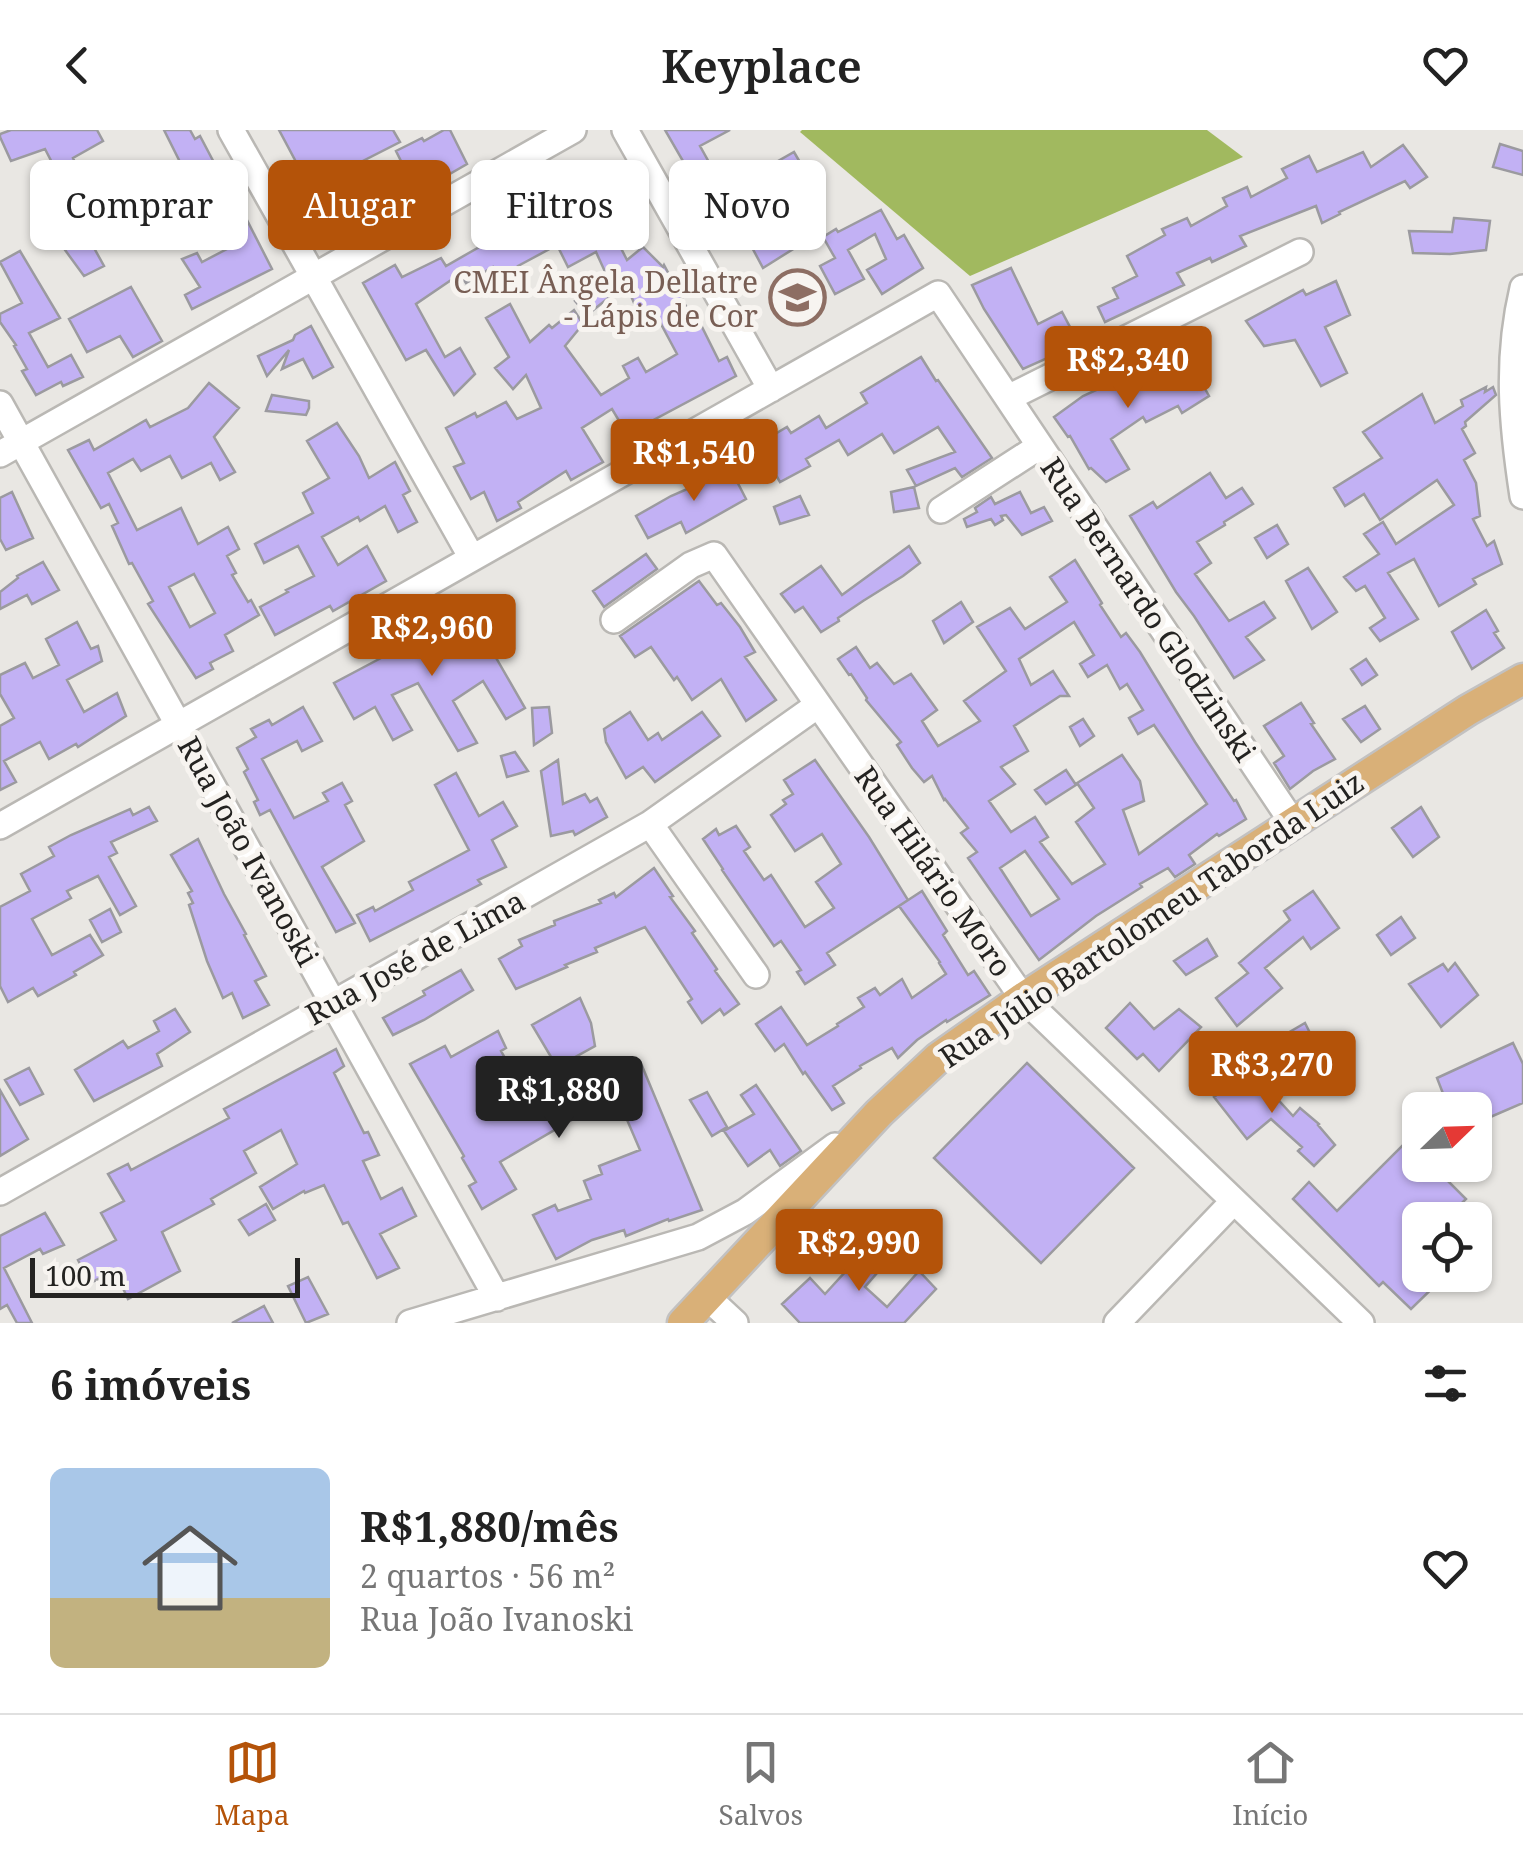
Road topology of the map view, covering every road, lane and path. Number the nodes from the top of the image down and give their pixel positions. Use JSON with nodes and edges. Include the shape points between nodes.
{"nodes":[{"id":1,"x":231,"y":130,"type":"edge"},
{"id":2,"x":573,"y":130,"type":"edge"},
{"id":3,"x":625,"y":130,"type":"edge"},
{"id":4,"x":1300,"y":252,"type":"dead end"},
{"id":5,"x":314,"y":276,"type":"junction"},
{"id":6,"x":1523,"y":288,"type":"edge"},
{"id":7,"x":770,"y":389,"type":"junction"},
{"id":8,"x":1008,"y":398,"type":"junction"},
{"id":9,"x":0,"y":404,"type":"edge"},
{"id":10,"x":1040,"y":446,"type":"junction"},
{"id":11,"x":11,"y":448,"type":"edge"},
{"id":12,"x":1523,"y":496,"type":"edge"},
{"id":13,"x":940,"y":510,"type":"dead end"},
{"id":14,"x":472,"y":558,"type":"junction"},
{"id":15,"x":614,"y":620,"type":"dead end"},
{"id":16,"x":1523,"y":679,"type":"edge"},
{"id":17,"x":818,"y":705,"type":"junction"},
{"id":18,"x":178,"y":725,"type":"junction"},
{"id":19,"x":1293,"y":823,"type":"junction"},
{"id":20,"x":650,"y":824,"type":"junction"},
{"id":21,"x":0,"y":826,"type":"edge"},
{"id":22,"x":756,"y":975,"type":"dead end"},
{"id":23,"x":1024,"y":998,"type":"junction"},
{"id":24,"x":333,"y":1003,"type":"junction"},
{"id":25,"x":879,"y":1113,"type":"junction"},
{"id":26,"x":0,"y":1192,"type":"edge"},
{"id":27,"x":1234,"y":1201,"type":"junction"},
{"id":28,"x":707,"y":1297,"type":"junction"},
{"id":29,"x":497,"y":1298,"type":"junction"},
{"id":30,"x":410,"y":1323,"type":"edge"},
{"id":31,"x":683,"y":1323,"type":"edge"},
{"id":32,"x":735,"y":1323,"type":"edge"},
{"id":33,"x":1118,"y":1323,"type":"edge"},
{"id":34,"x":1362,"y":1323,"type":"edge"}],
"edges":[{"from":1,"to":5,"type":"street"},
{"from":2,"to":5,"type":"street"},
{"from":3,"to":7,"type":"street"},
{"from":4,"to":8,"type":"street"},
{"from":5,"to":11,"type":"street"},
{"from":5,"to":14,"type":"street"},
{"from":6,"to":12,"type":"street","via":[[1512,409]]},
{"from":7,"to":8,"type":"street","name":"Rua Bernardo Glodzinski","via":[[938,294]]},
{"from":7,"to":14,"type":"street"},
{"from":8,"to":10,"type":"street","name":"Rua Bernardo Glodzinski"},
{"from":9,"to":11,"type":"street","name":"Rua João Ivanoski"},
{"from":10,"to":13,"type":"street"},
{"from":10,"to":19,"type":"street","name":"Rua Bernardo Glodzinski"},
{"from":11,"to":18,"type":"street","name":"Rua João Ivanoski"},
{"from":14,"to":18,"type":"street"},
{"from":15,"to":17,"type":"street","name":"Rua Hilário Moro","via":[[714,556]]},
{"from":16,"to":19,"type":"main road","name":"Rua Júlio Bartolomeu Taborda Luiz"},
{"from":17,"to":20,"type":"street","name":"Rua José de Lima"},
{"from":17,"to":23,"type":"street","name":"Rua Hilário Moro"},
{"from":18,"to":21,"type":"street"},
{"from":18,"to":24,"type":"street","name":"Rua João Ivanoski"},
{"from":19,"to":23,"type":"main road","name":"Rua Júlio Bartolomeu Taborda Luiz"},
{"from":20,"to":22,"type":"street"},
{"from":20,"to":24,"type":"street","name":"Rua José de Lima"},
{"from":23,"to":25,"type":"main road","name":"Rua Júlio Bartolomeu Taborda Luiz","via":[[938,1058]]},
{"from":23,"to":27,"type":"street","name":"Rua Hilário Moro"},
{"from":24,"to":26,"type":"street","name":"Rua José de Lima"},
{"from":24,"to":29,"type":"street","name":"Rua João Ivanoski"},
{"from":25,"to":28,"type":"main road","name":"Rua Júlio Bartolomeu Taborda Luiz"},
{"from":25,"to":29,"type":"street","via":[[718,1228]]},
{"from":27,"to":33,"type":"street"},
{"from":27,"to":34,"type":"street","name":"Rua Hilário Moro"},
{"from":28,"to":31,"type":"main road","name":"Rua Júlio Bartolomeu Taborda Luiz"},
{"from":28,"to":32,"type":"street"},
{"from":29,"to":30,"type":"street"}]}
